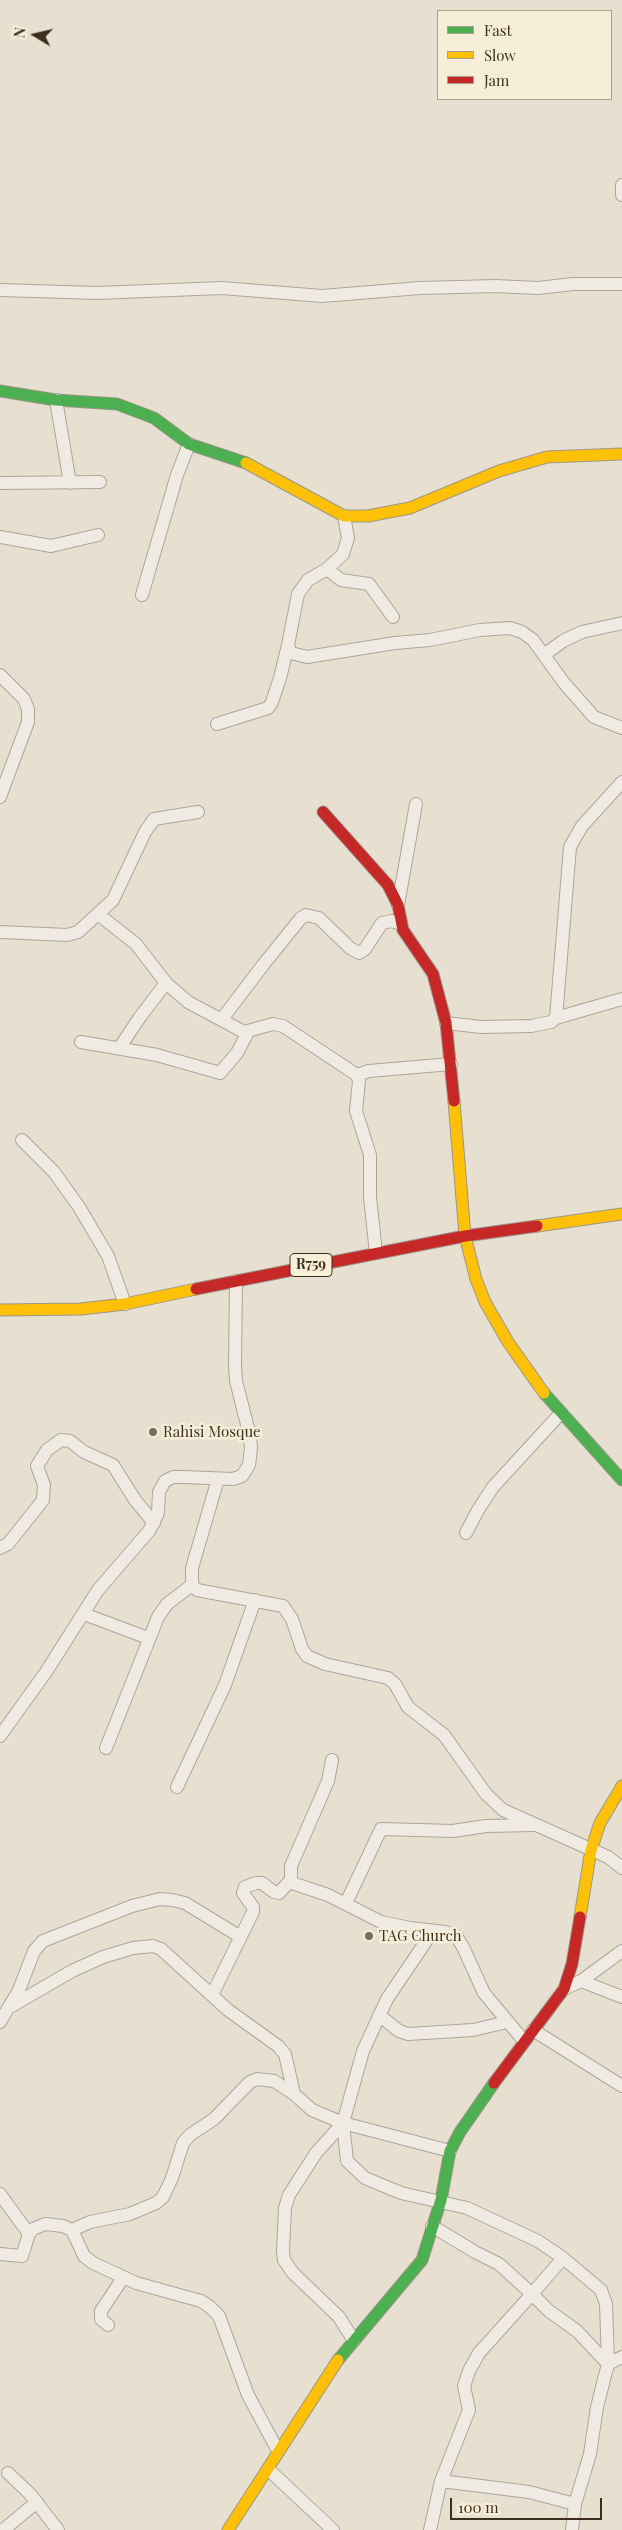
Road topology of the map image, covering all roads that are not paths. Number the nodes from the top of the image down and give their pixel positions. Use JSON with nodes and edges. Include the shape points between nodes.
{"nodes":[{"id":1,"x":622,"y":185,"type":"edge"},
{"id":2,"x":622,"y":195,"type":"edge"},
{"id":3,"x":622,"y":284,"type":"edge"},
{"id":4,"x":0,"y":290,"type":"edge"},
{"id":5,"x":0,"y":391,"type":"edge"},
{"id":6,"x":56,"y":400,"type":"junction"},
{"id":7,"x":189,"y":444,"type":"junction"},
{"id":8,"x":622,"y":454,"type":"edge"},
{"id":9,"x":100,"y":482,"type":"dead end"},
{"id":10,"x":70,"y":483,"type":"junction"},
{"id":11,"x":0,"y":484,"type":"edge"},
{"id":12,"x":344,"y":516,"type":"junction"},
{"id":13,"x":98,"y":535,"type":"dead end"},
{"id":14,"x":0,"y":537,"type":"edge"},
{"id":15,"x":327,"y":569,"type":"junction"},
{"id":16,"x":142,"y":595,"type":"dead end"},
{"id":17,"x":393,"y":617,"type":"dead end"},
{"id":18,"x":622,"y":623,"type":"edge"},
{"id":19,"x":288,"y":645,"type":"junction"},
{"id":20,"x":544,"y":655,"type":"junction"},
{"id":21,"x":0,"y":675,"type":"edge"},
{"id":22,"x":217,"y":724,"type":"dead end"},
{"id":23,"x":622,"y":728,"type":"edge"},
{"id":24,"x":622,"y":782,"type":"edge"},
{"id":25,"x":0,"y":796,"type":"edge"},
{"id":26,"x":416,"y":804,"type":"dead end"},
{"id":27,"x":198,"y":812,"type":"dead end"},
{"id":28,"x":324,"y":812,"type":"dead end"},
{"id":29,"x":398,"y":905,"type":"junction"},
{"id":30,"x":98,"y":915,"type":"junction"},
{"id":31,"x":400,"y":924,"type":"junction"},
{"id":32,"x":0,"y":932,"type":"edge"},
{"id":33,"x":166,"y":983,"type":"junction"},
{"id":34,"x":622,"y":999,"type":"edge"},
{"id":35,"x":556,"y":1018,"type":"junction"},
{"id":36,"x":222,"y":1019,"type":"junction"},
{"id":37,"x":446,"y":1023,"type":"junction"},
{"id":38,"x":248,"y":1032,"type":"junction"},
{"id":39,"x":81,"y":1042,"type":"dead end"},
{"id":40,"x":120,"y":1048,"type":"junction"},
{"id":41,"x":451,"y":1064,"type":"junction"},
{"id":42,"x":357,"y":1075,"type":"junction"},
{"id":43,"x":22,"y":1140,"type":"dead end"},
{"id":44,"x":622,"y":1214,"type":"edge"},
{"id":45,"x":465,"y":1236,"type":"junction"},
{"id":46,"x":376,"y":1253,"type":"junction"},
{"id":47,"x":236,"y":1281,"type":"junction"},
{"id":48,"x":125,"y":1304,"type":"junction"},
{"id":49,"x":0,"y":1310,"type":"edge"},
{"id":50,"x":560,"y":1414,"type":"junction"},
{"id":51,"x":218,"y":1479,"type":"junction"},
{"id":52,"x":622,"y":1480,"type":"edge"},
{"id":53,"x":154,"y":1523,"type":"junction"},
{"id":54,"x":466,"y":1533,"type":"dead end"},
{"id":55,"x":0,"y":1548,"type":"edge"},
{"id":56,"x":192,"y":1585,"type":"junction"},
{"id":57,"x":255,"y":1600,"type":"junction"},
{"id":58,"x":84,"y":1614,"type":"junction"},
{"id":59,"x":148,"y":1638,"type":"junction"},
{"id":60,"x":0,"y":1736,"type":"edge"},
{"id":61,"x":106,"y":1748,"type":"dead end"},
{"id":62,"x":332,"y":1760,"type":"dead end"},
{"id":63,"x":622,"y":1786,"type":"edge"},
{"id":64,"x":177,"y":1787,"type":"dead end"},
{"id":65,"x":539,"y":1825,"type":"junction"},
{"id":66,"x":590,"y":1850,"type":"junction"},
{"id":67,"x":622,"y":1868,"type":"edge"},
{"id":68,"x":291,"y":1882,"type":"junction"},
{"id":69,"x":346,"y":1903,"type":"junction"},
{"id":70,"x":433,"y":1931,"type":"junction"},
{"id":71,"x":240,"y":1936,"type":"junction"},
{"id":72,"x":622,"y":1951,"type":"edge"},
{"id":73,"x":581,"y":1981,"type":"junction"},
{"id":74,"x":564,"y":1989,"type":"junction"},
{"id":75,"x":212,"y":1995,"type":"junction"},
{"id":76,"x":622,"y":1996,"type":"edge"},
{"id":77,"x":10,"y":2007,"type":"junction"},
{"id":78,"x":379,"y":2015,"type":"junction"},
{"id":79,"x":0,"y":2022,"type":"edge"},
{"id":80,"x":507,"y":2022,"type":"junction"},
{"id":81,"x":533,"y":2030,"type":"junction"},
{"id":82,"x":524,"y":2041,"type":"junction"},
{"id":83,"x":622,"y":2086,"type":"edge"},
{"id":84,"x":294,"y":2094,"type":"junction"},
{"id":85,"x":343,"y":2123,"type":"junction"},
{"id":86,"x":450,"y":2151,"type":"junction"},
{"id":87,"x":0,"y":2194,"type":"edge"},
{"id":88,"x":441,"y":2200,"type":"junction"},
{"id":89,"x":432,"y":2226,"type":"junction"},
{"id":90,"x":72,"y":2230,"type":"junction"},
{"id":91,"x":29,"y":2234,"type":"junction"},
{"id":92,"x":0,"y":2254,"type":"edge"},
{"id":93,"x":563,"y":2258,"type":"junction"},
{"id":94,"x":123,"y":2278,"type":"junction"},
{"id":95,"x":532,"y":2294,"type":"junction"},
{"id":96,"x":108,"y":2325,"type":"dead end"},
{"id":97,"x":354,"y":2341,"type":"junction"},
{"id":98,"x":622,"y":2357,"type":"edge"},
{"id":99,"x":608,"y":2364,"type":"junction"},
{"id":100,"x":278,"y":2452,"type":"junction"},
{"id":101,"x":268,"y":2469,"type":"junction"},
{"id":102,"x":8,"y":2472,"type":"dead end"},
{"id":103,"x":441,"y":2481,"type":"junction"},
{"id":104,"x":37,"y":2502,"type":"junction"},
{"id":105,"x":575,"y":2504,"type":"junction"},
{"id":106,"x":3,"y":2530,"type":"edge"},
{"id":107,"x":58,"y":2530,"type":"edge"},
{"id":108,"x":228,"y":2530,"type":"edge"},
{"id":109,"x":333,"y":2530,"type":"edge"},
{"id":110,"x":430,"y":2530,"type":"edge"},
{"id":111,"x":572,"y":2530,"type":"edge"}],
"edges":[{"from":1,"to":2,"type":"street"},
{"from":3,"to":4,"type":"street","via":[[420,288],[322,296],[222,288],[97,293]]},
{"from":5,"to":6,"type":"street"},
{"from":6,"to":7,"type":"street","via":[[117,404],[134,409],[154,418]]},
{"from":6,"to":10,"type":"street"},
{"from":7,"to":12,"type":"street","via":[[238,459]]},
{"from":7,"to":16,"type":"street","via":[[176,475]]},
{"from":8,"to":12,"type":"street","via":[[547,457],[499,471],[410,508],[368,516]]},
{"from":9,"to":10,"type":"street"},
{"from":10,"to":11,"type":"street"},
{"from":12,"to":15,"type":"street","via":[[348,538],[346,547],[337,562]]},
{"from":13,"to":14,"type":"street","via":[[51,546]]},
{"from":15,"to":17,"type":"street","via":[[341,580],[369,584]]},
{"from":15,"to":19,"type":"street","via":[[308,580],[298,594]]},
{"from":18,"to":20,"type":"street","via":[[582,632]]},
{"from":19,"to":20,"type":"street","via":[[291,653],[307,658],[370,646],[510,628],[533,640]]},
{"from":19,"to":22,"type":"street","via":[[268,708]]},
{"from":20,"to":23,"type":"street","via":[[594,717]]},
{"from":21,"to":25,"type":"street","via":[[24,699],[28,709],[28,722]]},
{"from":24,"to":35,"type":"street","via":[[582,826],[570,847]]},
{"from":26,"to":29,"type":"street"},
{"from":27,"to":30,"type":"street","via":[[154,819],[144,832],[118,892]]},
{"from":28,"to":29,"type":"street","via":[[388,885]]},
{"from":29,"to":31,"type":"street"},
{"from":30,"to":32,"type":"street","via":[[78,932],[67,935]]},
{"from":30,"to":33,"type":"street","via":[[136,944]]},
{"from":31,"to":36,"type":"street","via":[[382,923],[359,953],[319,918],[306,915],[262,965]]},
{"from":31,"to":37,"type":"street","via":[[433,974]]},
{"from":33,"to":36,"type":"street","via":[[188,1002]]},
{"from":33,"to":40,"type":"street"},
{"from":34,"to":35,"type":"street"},
{"from":35,"to":37,"type":"street","via":[[531,1026],[481,1027]]},
{"from":36,"to":38,"type":"street"},
{"from":37,"to":41,"type":"street"},
{"from":38,"to":40,"type":"street","via":[[237,1053],[220,1072]]},
{"from":38,"to":42,"type":"street","via":[[273,1024],[283,1026]]},
{"from":39,"to":40,"type":"street"},
{"from":41,"to":42,"type":"street","via":[[368,1070]]},
{"from":41,"to":45,"type":"street"},
{"from":42,"to":46,"type":"street","via":[[356,1111],[370,1155],[370,1197]]},
{"from":43,"to":48,"type":"street","via":[[54,1172],[79,1207],[108,1256]]},
{"from":44,"to":45,"type":"street","number":"R759"},
{"from":45,"to":46,"type":"street","number":"R759"},
{"from":45,"to":50,"type":"street","via":[[476,1279],[496,1323]]},
{"from":46,"to":47,"type":"street","number":"R759"},
{"from":47,"to":48,"type":"street","number":"R759"},
{"from":47,"to":51,"type":"street","via":[[236,1381],[251,1448],[249,1465],[242,1476]]},
{"from":48,"to":49,"type":"street","number":"R759","via":[[80,1309]]},
{"from":50,"to":52,"type":"street"},
{"from":50,"to":54,"type":"street","via":[[493,1487]]},
{"from":51,"to":53,"type":"street","via":[[173,1477],[165,1481]]},
{"from":51,"to":56,"type":"street","via":[[192,1568]]},
{"from":53,"to":55,"type":"street","via":[[113,1466],[70,1441],[61,1440],[47,1450],[37,1466],[44,1486],[43,1500],[8,1544]]},
{"from":53,"to":58,"type":"street","via":[[98,1590]]},
{"from":56,"to":57,"type":"street","via":[[204,1593]]},
{"from":56,"to":59,"type":"street","via":[[167,1604]]},
{"from":57,"to":64,"type":"street","via":[[225,1685]]},
{"from":57,"to":65,"type":"street","via":[[283,1606],[292,1619],[302,1649],[314,1660],[388,1678],[408,1707],[444,1735],[492,1802]]},
{"from":58,"to":59,"type":"street"},
{"from":58,"to":60,"type":"street"},
{"from":59,"to":61,"type":"street"},
{"from":62,"to":68,"type":"street","via":[[328,1780],[291,1866]]},
{"from":63,"to":66,"type":"street","via":[[600,1823]]},
{"from":65,"to":66,"type":"street"},
{"from":65,"to":69,"type":"street","via":[[486,1826],[453,1831],[381,1829]]},
{"from":66,"to":67,"type":"street","via":[[608,1857]]},
{"from":66,"to":74,"type":"street","via":[[572,1964]]},
{"from":68,"to":69,"type":"street"},
{"from":68,"to":71,"type":"street","via":[[286,1883],[279,1893],[262,1883],[245,1887],[243,1893],[253,1912]]},
{"from":69,"to":70,"type":"street","via":[[381,1922]]},
{"from":70,"to":78,"type":"street"},
{"from":70,"to":80,"type":"street","via":[[451,1934],[459,1940],[484,1993]]},
{"from":71,"to":75,"type":"street"},
{"from":71,"to":77,"type":"street","via":[[184,1903],[160,1899],[132,1906],[43,1941],[34,1951]]},
{"from":72,"to":73,"type":"street"},
{"from":73,"to":74,"type":"street"},
{"from":73,"to":76,"type":"street"},
{"from":74,"to":81,"type":"street"},
{"from":75,"to":77,"type":"street","via":[[161,1949],[144,1946],[103,1957],[72,1971]]},
{"from":75,"to":84,"type":"street","via":[[285,2054]]},
{"from":77,"to":79,"type":"street"},
{"from":78,"to":80,"type":"street","via":[[400,2032],[408,2034],[473,2030]]},
{"from":78,"to":85,"type":"street","via":[[358,2064]]},
{"from":80,"to":82,"type":"street"},
{"from":81,"to":82,"type":"street"},
{"from":81,"to":83,"type":"street"},
{"from":82,"to":86,"type":"street"},
{"from":84,"to":85,"type":"street","via":[[312,2110]]},
{"from":84,"to":90,"type":"street","via":[[274,2081],[257,2079],[250,2082],[214,2119],[183,2143],[172,2178],[163,2197],[156,2203],[130,2214],[83,2224]]},
{"from":85,"to":86,"type":"street"},
{"from":85,"to":88,"type":"street","via":[[347,2161],[365,2178],[401,2193]]},
{"from":85,"to":97,"type":"street","via":[[316,2153],[289,2195],[282,2250],[284,2260],[293,2273],[339,2317]]},
{"from":86,"to":88,"type":"street"},
{"from":87,"to":91,"type":"street"},
{"from":88,"to":89,"type":"street"},
{"from":88,"to":93,"type":"street","via":[[467,2208],[538,2242]]},
{"from":89,"to":95,"type":"street","via":[[499,2264]]},
{"from":89,"to":97,"type":"street","via":[[417,2268]]},
{"from":90,"to":91,"type":"street","via":[[45,2224]]},
{"from":90,"to":94,"type":"street","via":[[84,2256]]},
{"from":91,"to":92,"type":"street","via":[[22,2256]]},
{"from":93,"to":95,"type":"street"},
{"from":93,"to":99,"type":"street","via":[[605,2298]]},
{"from":94,"to":96,"type":"street","via":[[101,2311],[101,2319]]},
{"from":94,"to":100,"type":"street","via":[[201,2301],[219,2316],[248,2395]]},
{"from":95,"to":99,"type":"street","via":[[577,2331]]},
{"from":95,"to":103,"type":"street","via":[[479,2353],[470,2371],[464,2386],[469,2410]]},
{"from":97,"to":100,"type":"street"},
{"from":98,"to":99,"type":"street"},
{"from":99,"to":105,"type":"street","via":[[590,2454]]},
{"from":100,"to":101,"type":"street"},
{"from":101,"to":108,"type":"street"},
{"from":101,"to":109,"type":"street"},
{"from":102,"to":104,"type":"street"},
{"from":103,"to":105,"type":"street","via":[[529,2492]]},
{"from":103,"to":110,"type":"street"},
{"from":104,"to":106,"type":"street"},
{"from":104,"to":107,"type":"street"},
{"from":105,"to":111,"type":"street"}]}
